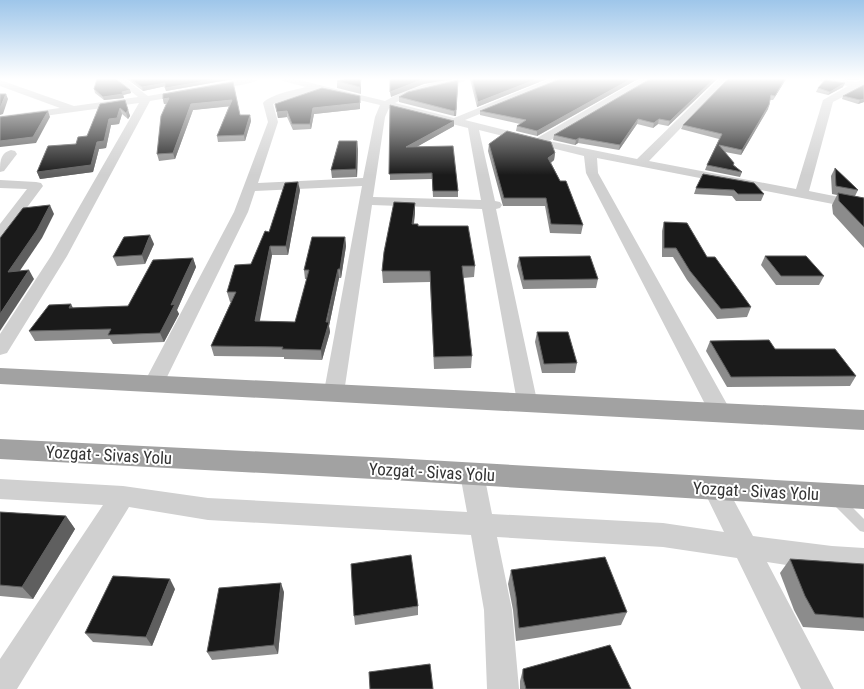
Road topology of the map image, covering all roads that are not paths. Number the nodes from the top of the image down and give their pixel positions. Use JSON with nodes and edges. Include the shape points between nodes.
{"nodes":[{"id":1,"x":57,"y":111,"type":"edge"},
{"id":2,"x":139,"y":111,"type":"edge"},
{"id":3,"x":270,"y":111,"type":"edge"},
{"id":4,"x":383,"y":111,"type":"edge"},
{"id":5,"x":415,"y":111,"type":"edge"},
{"id":6,"x":478,"y":111,"type":"edge"},
{"id":7,"x":591,"y":111,"type":"edge"},
{"id":8,"x":691,"y":111,"type":"edge"},
{"id":9,"x":825,"y":111,"type":"edge"},
{"id":10,"x":0,"y":119,"type":"edge"},
{"id":11,"x":455,"y":121,"type":"junction"},
{"id":12,"x":473,"y":126,"type":"junction"},
{"id":13,"x":540,"y":142,"type":"junction"},
{"id":14,"x":590,"y":153,"type":"junction"},
{"id":15,"x":11,"y":154,"type":"dead end"},
{"id":16,"x":640,"y":163,"type":"junction"},
{"id":17,"x":0,"y":168,"type":"edge"},
{"id":18,"x":369,"y":182,"type":"junction"},
{"id":19,"x":0,"y":184,"type":"edge"},
{"id":20,"x":250,"y":187,"type":"junction"},
{"id":21,"x":801,"y":195,"type":"junction"},
{"id":22,"x":366,"y":200,"type":"junction"},
{"id":23,"x":492,"y":205,"type":"junction"},
{"id":24,"x":864,"y":206,"type":"edge"},
{"id":25,"x":0,"y":234,"type":"edge"},
{"id":26,"x":0,"y":349,"type":"edge"},
{"id":27,"x":0,"y":373,"type":"edge"},
{"id":28,"x":0,"y":376,"type":"edge"},
{"id":29,"x":156,"y":379,"type":"junction"},
{"id":30,"x":336,"y":386,"type":"junction"},
{"id":31,"x":526,"y":396,"type":"junction"},
{"id":32,"x":717,"y":406,"type":"junction"},
{"id":33,"x":864,"y":414,"type":"edge"},
{"id":34,"x":864,"y":420,"type":"edge"},
{"id":35,"x":0,"y":449,"type":"edge"},
{"id":36,"x":472,"y":474,"type":"junction"},
{"id":37,"x":0,"y":489,"type":"edge"},
{"id":38,"x":715,"y":489,"type":"junction"},
{"id":39,"x":123,"y":496,"type":"junction"},
{"id":40,"x":832,"y":496,"type":"junction"},
{"id":41,"x":864,"y":498,"type":"edge"},
{"id":42,"x":481,"y":525,"type":"junction"},
{"id":43,"x":864,"y":527,"type":"edge"},
{"id":44,"x":744,"y":547,"type":"junction"},
{"id":45,"x":864,"y":561,"type":"edge"},
{"id":46,"x":0,"y":688,"type":"edge"},
{"id":47,"x":503,"y":689,"type":"edge"},
{"id":48,"x":818,"y":689,"type":"edge"}],
"edges":[{"from":1,"to":10,"type":"street"},
{"from":2,"to":26,"type":"street","via":[[60,256]]},
{"from":3,"to":20,"type":"street","via":[[273,122]]},
{"from":4,"to":18,"type":"street"},
{"from":5,"to":11,"type":"street"},
{"from":6,"to":11,"type":"street"},
{"from":7,"to":13,"type":"street"},
{"from":8,"to":16,"type":"street"},
{"from":9,"to":21,"type":"street"},
{"from":11,"to":12,"type":"street"},
{"from":12,"to":13,"type":"street"},
{"from":12,"to":23,"type":"street"},
{"from":13,"to":14,"type":"street"},
{"from":14,"to":16,"type":"street"},
{"from":14,"to":32,"type":"street","via":[[592,173]]},
{"from":15,"to":17,"type":"street"},
{"from":16,"to":21,"type":"street"},
{"from":18,"to":20,"type":"street"},
{"from":18,"to":22,"type":"street"},
{"from":19,"to":25,"type":"street","via":[[36,186]]},
{"from":20,"to":29,"type":"street","via":[[241,212]]},
{"from":21,"to":24,"type":"street"},
{"from":22,"to":23,"type":"street"},
{"from":22,"to":30,"type":"street"},
{"from":23,"to":31,"type":"street"},
{"from":27,"to":29,"type":"street"},
{"from":28,"to":34,"type":"highway"},
{"from":29,"to":30,"type":"street"},
{"from":30,"to":31,"type":"street"},
{"from":31,"to":32,"type":"street"},
{"from":32,"to":33,"type":"street"},
{"from":35,"to":36,"type":"highway","name":"Yozgat - Sivas Yolu"},
{"from":36,"to":38,"type":"highway","name":"Yozgat - Sivas Yolu"},
{"from":36,"to":42,"type":"street"},
{"from":37,"to":39,"type":"street"},
{"from":38,"to":40,"type":"highway","name":"Yozgat - Sivas Yolu"},
{"from":38,"to":44,"type":"street"},
{"from":39,"to":42,"type":"street","via":[[208,509]]},
{"from":39,"to":46,"type":"street"},
{"from":40,"to":41,"type":"highway","name":"Yozgat - Sivas Yolu"},
{"from":40,"to":43,"type":"lane"},
{"from":42,"to":44,"type":"street","via":[[663,535]]},
{"from":42,"to":47,"type":"street","via":[[498,610]]},
{"from":44,"to":45,"type":"street"},
{"from":44,"to":48,"type":"street"}]}
